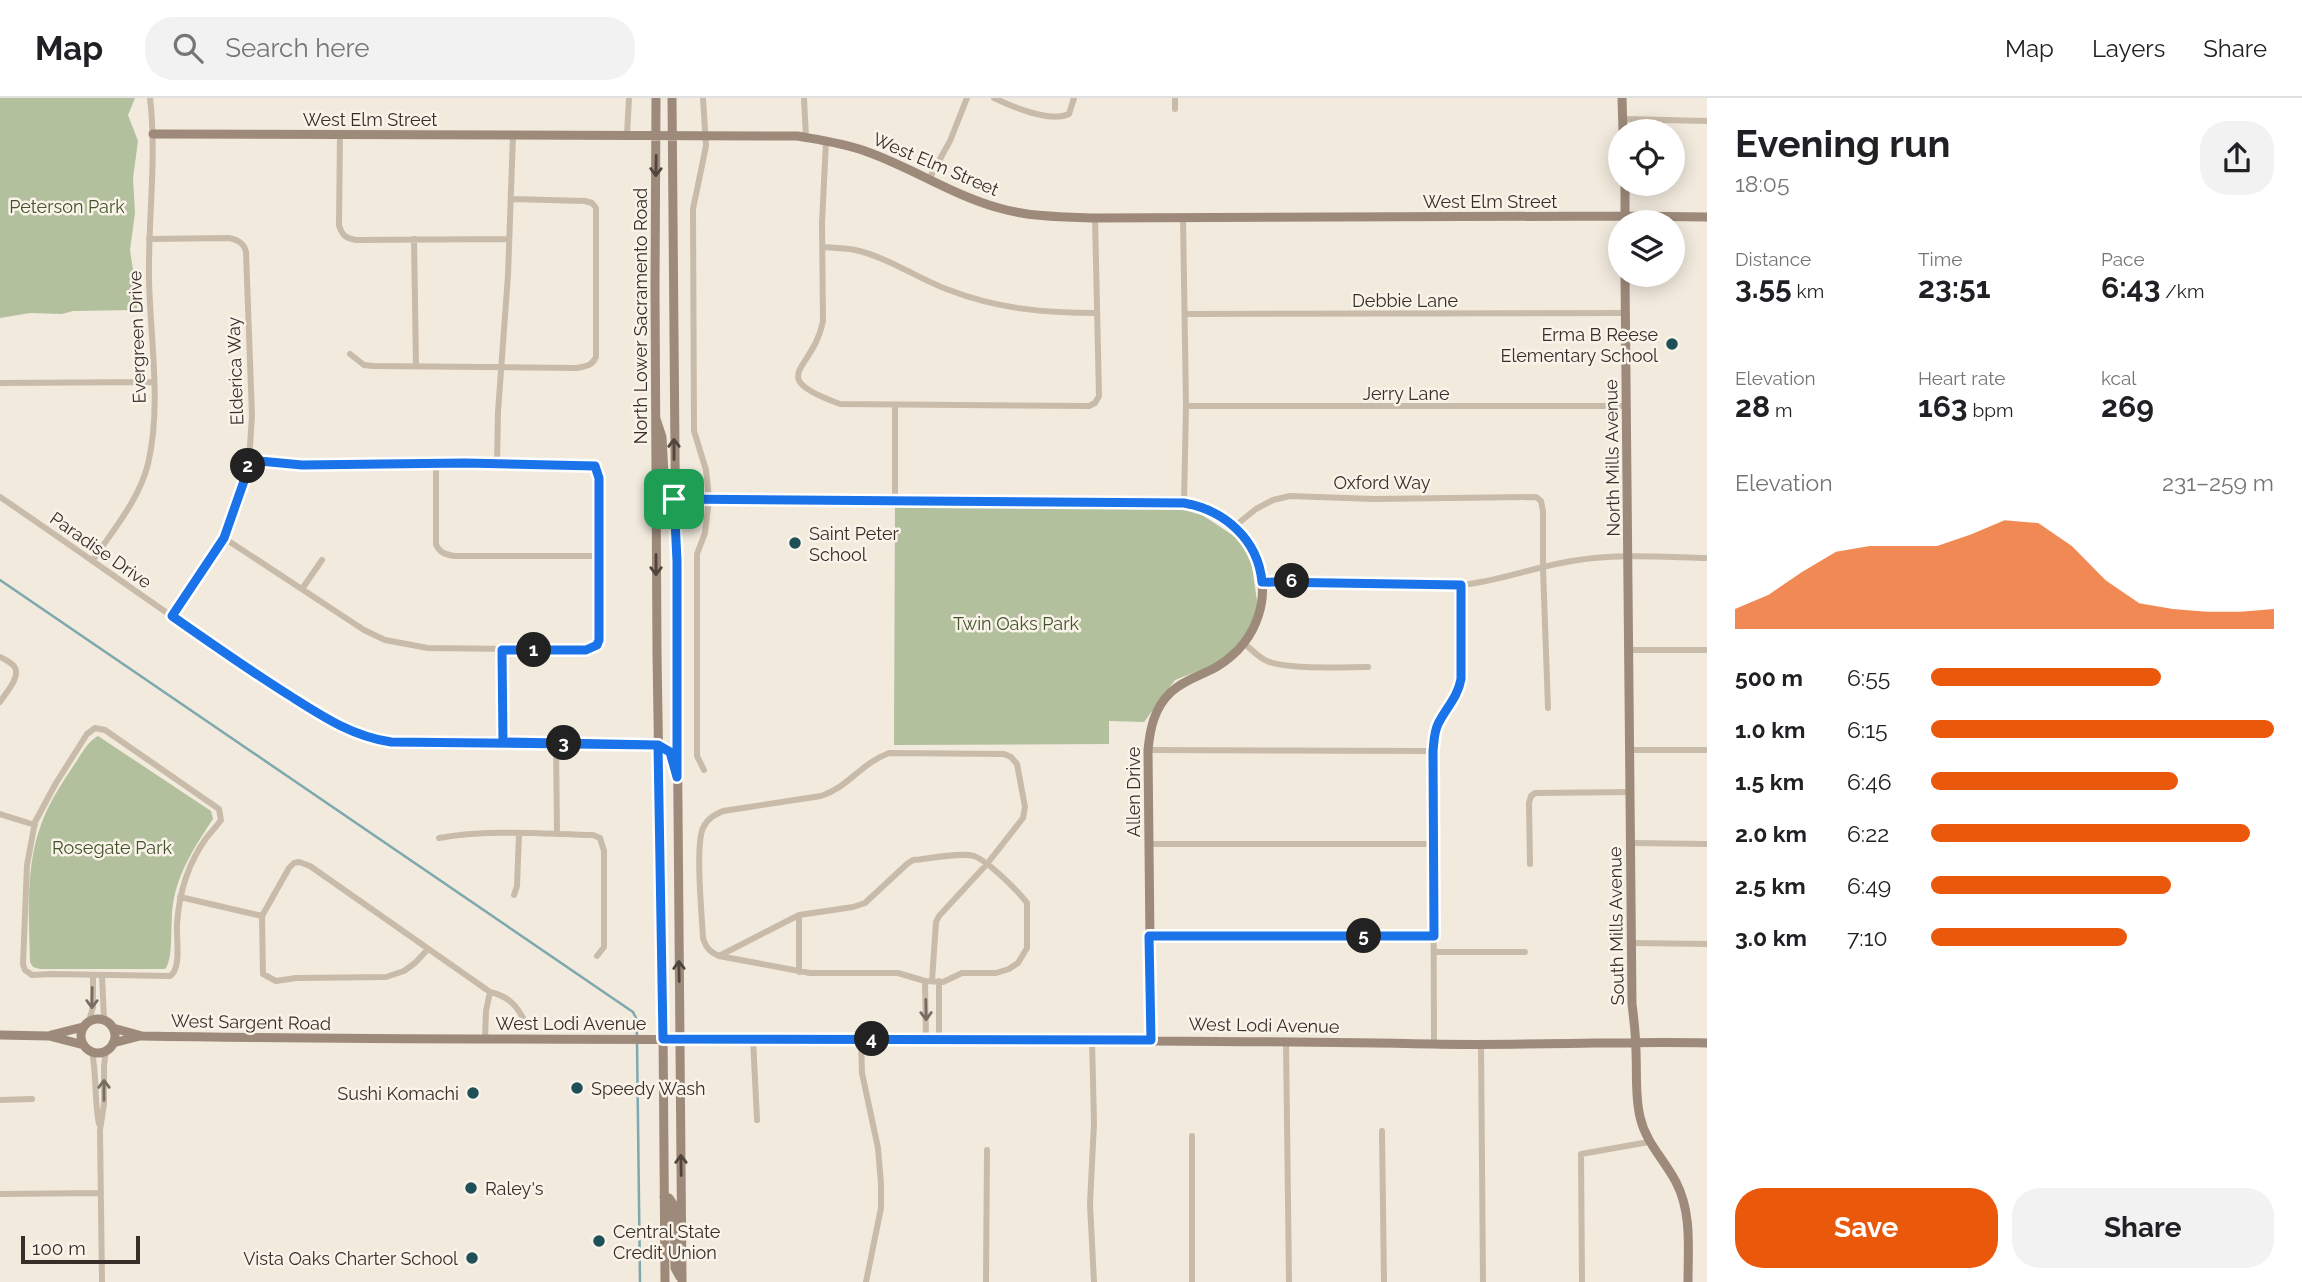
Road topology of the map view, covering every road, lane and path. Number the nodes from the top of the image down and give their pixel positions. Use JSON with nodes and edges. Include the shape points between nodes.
{"nodes":[{"id":1,"x":150,"y":98,"type":"edge"},
{"id":2,"x":629,"y":98,"type":"edge"},
{"id":3,"x":656,"y":98,"type":"edge"},
{"id":4,"x":672,"y":98,"type":"edge"},
{"id":5,"x":704,"y":98,"type":"edge"},
{"id":6,"x":804,"y":98,"type":"edge"},
{"id":7,"x":967,"y":98,"type":"edge"},
{"id":8,"x":995,"y":98,"type":"edge"},
{"id":9,"x":1074,"y":98,"type":"edge"},
{"id":10,"x":1175,"y":98,"type":"edge"},
{"id":11,"x":1622,"y":98,"type":"edge"},
{"id":12,"x":1175,"y":109,"type":"dead end"},
{"id":13,"x":1623,"y":119,"type":"edge"},
{"id":14,"x":1685,"y":120,"type":"edge"},
{"id":15,"x":1707,"y":121,"type":"edge"},
{"id":16,"x":153,"y":134,"type":"junction"},
{"id":17,"x":657,"y":134,"type":"junction"},
{"id":18,"x":340,"y":135,"type":"junction"},
{"id":19,"x":513,"y":135,"type":"junction"},
{"id":20,"x":627,"y":135,"type":"junction"},
{"id":21,"x":672,"y":135,"type":"junction"},
{"id":22,"x":706,"y":136,"type":"junction"},
{"id":23,"x":806,"y":138,"type":"junction"},
{"id":24,"x":827,"y":141,"type":"junction"},
{"id":25,"x":929,"y":179,"type":"junction"},
{"id":26,"x":511,"y":199,"type":"junction"},
{"id":27,"x":1183,"y":217,"type":"junction"},
{"id":28,"x":1707,"y":217,"type":"edge"},
{"id":29,"x":1095,"y":218,"type":"junction"},
{"id":30,"x":1685,"y":218,"type":"edge"},
{"id":31,"x":1608,"y":219,"type":"edge"},
{"id":32,"x":149,"y":239,"type":"junction"},
{"id":33,"x":414,"y":239,"type":"junction"},
{"id":34,"x":509,"y":239,"type":"junction"},
{"id":35,"x":823,"y":247,"type":"junction"},
{"id":36,"x":1626,"y":287,"type":"edge"},
{"id":37,"x":1097,"y":313,"type":"junction"},
{"id":38,"x":1626,"y":313,"type":"junction"},
{"id":39,"x":1185,"y":314,"type":"junction"},
{"id":40,"x":350,"y":354,"type":"dead end"},
{"id":41,"x":416,"y":366,"type":"junction"},
{"id":42,"x":500,"y":367,"type":"junction"},
{"id":43,"x":0,"y":383,"type":"edge"},
{"id":44,"x":153,"y":383,"type":"junction"},
{"id":45,"x":895,"y":406,"type":"junction"},
{"id":46,"x":1186,"y":406,"type":"junction"},
{"id":47,"x":1627,"y":406,"type":"junction"},
{"id":48,"x":656,"y":419,"type":"junction"},
{"id":49,"x":249,"y":460,"type":"junction"},
{"id":50,"x":436,"y":464,"type":"junction"},
{"id":51,"x":497,"y":464,"type":"junction"},
{"id":52,"x":0,"y":497,"type":"edge"},
{"id":53,"x":674,"y":499,"type":"junction"},
{"id":54,"x":709,"y":499,"type":"junction"},
{"id":55,"x":895,"y":502,"type":"junction"},
{"id":56,"x":1184,"y":503,"type":"junction"},
{"id":57,"x":1235,"y":526,"type":"junction"},
{"id":58,"x":224,"y":538,"type":"junction"},
{"id":59,"x":599,"y":556,"type":"junction"},
{"id":60,"x":1628,"y":557,"type":"junction"},
{"id":61,"x":1707,"y":558,"type":"edge"},
{"id":62,"x":93,"y":560,"type":"junction"},
{"id":63,"x":322,"y":560,"type":"dead end"},
{"id":64,"x":1542,"y":568,"type":"junction"},
{"id":65,"x":1262,"y":582,"type":"junction"},
{"id":66,"x":1461,"y":585,"type":"junction"},
{"id":67,"x":302,"y":589,"type":"junction"},
{"id":68,"x":172,"y":616,"type":"junction"},
{"id":69,"x":1245,"y":645,"type":"junction"},
{"id":70,"x":502,"y":650,"type":"junction"},
{"id":71,"x":1629,"y":650,"type":"junction"},
{"id":72,"x":1707,"y":650,"type":"edge"},
{"id":73,"x":0,"y":657,"type":"edge"},
{"id":74,"x":1368,"y":667,"type":"dead end"},
{"id":75,"x":0,"y":702,"type":"edge"},
{"id":76,"x":1548,"y":708,"type":"dead end"},
{"id":77,"x":503,"y":742,"type":"junction"},
{"id":78,"x":556,"y":743,"type":"junction"},
{"id":79,"x":658,"y":745,"type":"junction"},
{"id":80,"x":1630,"y":750,"type":"junction"},
{"id":81,"x":1707,"y":750,"type":"edge"},
{"id":82,"x":1148,"y":751,"type":"junction"},
{"id":83,"x":1433,"y":751,"type":"junction"},
{"id":84,"x":704,"y":770,"type":"dead end"},
{"id":85,"x":677,"y":777,"type":"junction"},
{"id":86,"x":1631,"y":792,"type":"junction"},
{"id":87,"x":0,"y":814,"type":"edge"},
{"id":88,"x":35,"y":825,"type":"junction"},
{"id":89,"x":519,"y":834,"type":"junction"},
{"id":90,"x":557,"y":834,"type":"junction"},
{"id":91,"x":439,"y":838,"type":"dead end"},
{"id":92,"x":1631,"y":843,"type":"junction"},
{"id":93,"x":1149,"y":844,"type":"junction"},
{"id":94,"x":1434,"y":844,"type":"junction"},
{"id":95,"x":1707,"y":844,"type":"edge"},
{"id":96,"x":987,"y":864,"type":"junction"},
{"id":97,"x":1530,"y":864,"type":"dead end"},
{"id":98,"x":514,"y":895,"type":"dead end"},
{"id":99,"x":180,"y":897,"type":"junction"},
{"id":100,"x":799,"y":915,"type":"junction"},
{"id":101,"x":262,"y":916,"type":"junction"},
{"id":102,"x":1149,"y":936,"type":"junction"},
{"id":103,"x":1434,"y":936,"type":"junction"},
{"id":104,"x":1632,"y":943,"type":"junction"},
{"id":105,"x":1707,"y":944,"type":"edge"},
{"id":106,"x":428,"y":948,"type":"junction"},
{"id":107,"x":1435,"y":952,"type":"junction"},
{"id":108,"x":1525,"y":952,"type":"dead end"},
{"id":109,"x":597,"y":956,"type":"dead end"},
{"id":110,"x":719,"y":956,"type":"junction"},
{"id":111,"x":799,"y":972,"type":"junction"},
{"id":112,"x":93,"y":975,"type":"junction"},
{"id":113,"x":103,"y":975,"type":"junction"},
{"id":114,"x":932,"y":981,"type":"junction"},
{"id":115,"x":490,"y":992,"type":"junction"},
{"id":116,"x":104,"y":1020,"type":"junction"},
{"id":117,"x":524,"y":1020,"type":"dead end"},
{"id":118,"x":86,"y":1024,"type":"junction"},
{"id":119,"x":113,"y":1028,"type":"junction"},
{"id":120,"x":0,"y":1035,"type":"edge"},
{"id":121,"x":50,"y":1036,"type":"junction"},
{"id":122,"x":142,"y":1036,"type":"junction"},
{"id":123,"x":753,"y":1038,"type":"junction"},
{"id":124,"x":861,"y":1038,"type":"junction"},
{"id":125,"x":359,"y":1039,"type":"joint"},
{"id":126,"x":485,"y":1039,"type":"junction"},
{"id":127,"x":663,"y":1039,"type":"junction"},
{"id":128,"x":679,"y":1039,"type":"junction"},
{"id":129,"x":926,"y":1039,"type":"junction"},
{"id":130,"x":939,"y":1039,"type":"junction"},
{"id":131,"x":1092,"y":1039,"type":"junction"},
{"id":132,"x":1151,"y":1040,"type":"junction"},
{"id":133,"x":1286,"y":1041,"type":"junction"},
{"id":134,"x":1636,"y":1041,"type":"junction"},
{"id":135,"x":1707,"y":1042,"type":"edge"},
{"id":136,"x":1481,"y":1043,"type":"junction"},
{"id":137,"x":1434,"y":1044,"type":"junction"},
{"id":138,"x":84,"y":1045,"type":"junction"},
{"id":139,"x":110,"y":1047,"type":"junction"},
{"id":140,"x":92,"y":1052,"type":"junction"},
{"id":141,"x":32,"y":1099,"type":"dead end"},
{"id":142,"x":0,"y":1100,"type":"edge"},
{"id":143,"x":757,"y":1120,"type":"dead end"},
{"id":144,"x":100,"y":1130,"type":"junction"},
{"id":145,"x":1382,"y":1131,"type":"dead end"},
{"id":146,"x":1192,"y":1136,"type":"dead end"},
{"id":147,"x":1649,"y":1142,"type":"junction"},
{"id":148,"x":987,"y":1150,"type":"dead end"},
{"id":149,"x":101,"y":1193,"type":"junction"},
{"id":150,"x":0,"y":1194,"type":"edge"},
{"id":151,"x":664,"y":1197,"type":"junction"},
{"id":152,"x":682,"y":1280,"type":"edge"},
{"id":153,"x":102,"y":1282,"type":"edge"},
{"id":154,"x":664,"y":1282,"type":"edge"},
{"id":155,"x":866,"y":1282,"type":"edge"},
{"id":156,"x":986,"y":1282,"type":"edge"},
{"id":157,"x":1094,"y":1282,"type":"edge"},
{"id":158,"x":1192,"y":1282,"type":"edge"},
{"id":159,"x":1289,"y":1282,"type":"edge"},
{"id":160,"x":1384,"y":1282,"type":"edge"},
{"id":161,"x":1483,"y":1282,"type":"edge"},
{"id":162,"x":1582,"y":1282,"type":"edge"},
{"id":163,"x":1688,"y":1282,"type":"edge"}],
"edges":[{"from":1,"to":16,"type":"street","name":"Evergreen Drive"},
{"from":2,"to":20,"type":"street"},
{"from":3,"to":17,"type":"street","name":"North Lower Sacramento Road"},
{"from":4,"to":21,"type":"street","name":"North Lower Sacramento Road"},
{"from":5,"to":22,"type":"street"},
{"from":6,"to":23,"type":"street"},
{"from":7,"to":25,"type":"street"},
{"from":8,"to":9,"type":"street","via":[[1026,111],[1061,117],[1072,110]]},
{"from":10,"to":12,"type":"street"},
{"from":11,"to":13,"type":"street"},
{"from":14,"to":15,"type":"street"},
{"from":16,"to":18,"type":"street","name":"West Elm Street"},
{"from":16,"to":32,"type":"street","name":"Evergreen Drive"},
{"from":17,"to":20,"type":"street","name":"West Elm Street"},
{"from":17,"to":21,"type":"street","name":"West Elm Street"},
{"from":17,"to":48,"type":"street","name":"North Lower Sacramento Road","one_way":true},
{"from":18,"to":19,"type":"street","name":"West Elm Street"},
{"from":18,"to":33,"type":"street","via":[[341,234],[356,240]]},
{"from":19,"to":20,"type":"street","name":"West Elm Street"},
{"from":19,"to":26,"type":"street"},
{"from":21,"to":22,"type":"street","name":"West Elm Street"},
{"from":53,"to":21,"type":"street","name":"North Lower Sacramento Road","one_way":true},
{"from":22,"to":23,"type":"street","name":"West Elm Street"},
{"from":22,"to":54,"type":"street","via":[[693,209],[694,431],[705,462]]},
{"from":23,"to":24,"type":"street","name":"West Elm Street"},
{"from":24,"to":25,"type":"street","name":"West Elm Street","via":[[866,151]]},
{"from":24,"to":35,"type":"street"},
{"from":25,"to":29,"type":"street","name":"West Elm Street","via":[[997,208],[1042,217]]},
{"from":26,"to":34,"type":"street"},
{"from":26,"to":42,"type":"street","via":[[578,201],[596,208],[596,357],[588,366],[577,368]]},
{"from":27,"to":29,"type":"street","name":"West Elm Street"},
{"from":27,"to":31,"type":"street","name":"West Elm Street"},
{"from":27,"to":39,"type":"street"},
{"from":28,"to":30,"type":"street","name":"West Elm Street"},
{"from":29,"to":37,"type":"street"},
{"from":32,"to":44,"type":"street","name":"Evergreen Drive"},
{"from":32,"to":49,"type":"street","name":"Elderica Way","via":[[229,238],[245,248],[252,416]]},
{"from":33,"to":34,"type":"street"},
{"from":33,"to":41,"type":"street"},
{"from":34,"to":42,"type":"street"},
{"from":35,"to":37,"type":"street","via":[[870,255],[992,304],[1038,312]]},
{"from":35,"to":45,"type":"street","via":[[822,327],[800,369],[802,387],[840,404]]},
{"from":36,"to":38,"type":"street","name":"North Mills Avenue"},
{"from":37,"to":45,"type":"street","via":[[1099,396],[1093,404]]},
{"from":38,"to":39,"type":"street","name":"Debbie Lane"},
{"from":38,"to":47,"type":"street","name":"North Mills Avenue"},
{"from":39,"to":46,"type":"street"},
{"from":40,"to":41,"type":"street","via":[[364,365]]},
{"from":41,"to":42,"type":"street"},
{"from":42,"to":51,"type":"street"},
{"from":43,"to":44,"type":"street"},
{"from":44,"to":62,"type":"street","name":"Evergreen Drive","via":[[152,441],[144,477]]},
{"from":45,"to":55,"type":"street"},
{"from":46,"to":47,"type":"street","name":"Jerry Lane"},
{"from":46,"to":56,"type":"street"},
{"from":47,"to":60,"type":"street","name":"North Mills Avenue"},
{"from":48,"to":53,"type":"street","via":[[662,437],[665,492]]},
{"from":48,"to":79,"type":"street","name":"North Lower Sacramento Road","one_way":true},
{"from":49,"to":50,"type":"street","via":[[302,465]]},
{"from":49,"to":58,"type":"street","name":"Elderica Way"},
{"from":50,"to":51,"type":"street"},
{"from":50,"to":59,"type":"street","via":[[436,544],[445,554]]},
{"from":51,"to":59,"type":"street","via":[[595,466]]},
{"from":52,"to":62,"type":"street","name":"Paradise Drive"},
{"from":53,"to":54,"type":"street"},
{"from":53,"to":85,"type":"street","name":"North Lower Sacramento Road"},
{"from":54,"to":55,"type":"street"},
{"from":54,"to":84,"type":"street","via":[[705,533],[696,554],[697,755]]},
{"from":55,"to":56,"type":"street"},
{"from":56,"to":57,"type":"street","via":[[1206,509]]},
{"from":57,"to":64,"type":"street","name":"Oxford Way","via":[[1256,509],[1290,496],[1529,496],[1538,499],[1544,511]]},
{"from":57,"to":65,"type":"street","via":[[1256,559]]},
{"from":58,"to":67,"type":"street"},
{"from":58,"to":68,"type":"street","name":"Elderica Way"},
{"from":59,"to":70,"type":"street","via":[[598,643],[592,649]]},
{"from":60,"to":61,"type":"street"},
{"from":60,"to":64,"type":"street","via":[[1583,559]]},
{"from":60,"to":71,"type":"street","name":"South Mills Avenue"},
{"from":62,"to":68,"type":"street","name":"Paradise Drive"},
{"from":63,"to":67,"type":"street"},
{"from":64,"to":66,"type":"street"},
{"from":64,"to":76,"type":"street"},
{"from":65,"to":66,"type":"street"},
{"from":65,"to":69,"type":"street","via":[[1261,609]]},
{"from":66,"to":83,"type":"street","via":[[1461,679],[1438,722]]},
{"from":67,"to":70,"type":"street","via":[[385,640],[428,648]]},
{"from":68,"to":77,"type":"street","name":"Paradise Drive","via":[[270,683],[361,736],[391,742]]},
{"from":69,"to":74,"type":"street","via":[[1272,663]]},
{"from":69,"to":82,"type":"street","name":"Allen Drive","via":[[1171,692],[1151,726]]},
{"from":70,"to":77,"type":"street"},
{"from":71,"to":72,"type":"street"},
{"from":71,"to":80,"type":"street","name":"South Mills Avenue"},
{"from":73,"to":75,"type":"street","via":[[17,672]]},
{"from":77,"to":78,"type":"street","name":"Paradise Drive"},
{"from":78,"to":79,"type":"street","name":"Paradise Drive"},
{"from":78,"to":90,"type":"street"},
{"from":79,"to":85,"type":"street","via":[[670,752]]},
{"from":79,"to":127,"type":"street","name":"North Lower Sacramento Road"},
{"from":80,"to":81,"type":"street"},
{"from":80,"to":86,"type":"street","name":"South Mills Avenue"},
{"from":82,"to":83,"type":"street"},
{"from":82,"to":93,"type":"street","name":"Allen Drive"},
{"from":83,"to":94,"type":"street"},
{"from":128,"to":85,"type":"street","name":"North Lower Sacramento Road","one_way":true},
{"from":86,"to":92,"type":"street","name":"South Mills Avenue"},
{"from":86,"to":97,"type":"street","via":[[1535,793],[1531,796]]},
{"from":87,"to":88,"type":"street"},
{"from":88,"to":99,"type":"street","via":[[87,734],[95,728],[105,730],[216,805],[221,814]]},
{"from":88,"to":112,"type":"street","via":[[26,882],[23,964],[36,976]]},
{"from":89,"to":90,"type":"street"},
{"from":89,"to":91,"type":"street"},
{"from":89,"to":98,"type":"street"},
{"from":90,"to":109,"type":"street","via":[[593,835],[602,841],[604,947]]},
{"from":92,"to":95,"type":"street"},
{"from":92,"to":104,"type":"street","name":"South Mills Avenue"},
{"from":93,"to":94,"type":"street"},
{"from":93,"to":102,"type":"street","name":"Allen Drive"},
{"from":94,"to":103,"type":"street"},
{"from":96,"to":100,"type":"street","via":[[965,855],[913,860],[865,902]]},
{"from":96,"to":110,"type":"street","via":[[1023,818],[1026,807],[1017,764],[1011,757],[889,753],[873,759],[835,791],[723,811],[706,821],[700,840],[703,939],[710,952]]},
{"from":96,"to":114,"type":"street","via":[[936,922]]},
{"from":96,"to":114,"type":"street","via":[[1027,903],[1027,948],[1009,969]]},
{"from":99,"to":101,"type":"street"},
{"from":99,"to":113,"type":"street","via":[[174,974]]},
{"from":100,"to":110,"type":"street"},
{"from":100,"to":111,"type":"street"},
{"from":101,"to":106,"type":"street","via":[[286,873],[299,862]]},
{"from":101,"to":106,"type":"street","via":[[262,968],[266,977],[276,981],[386,977],[404,971]]},
{"from":102,"to":103,"type":"street"},
{"from":102,"to":132,"type":"street","name":"Allen Drive"},
{"from":103,"to":107,"type":"street"},
{"from":104,"to":105,"type":"street"},
{"from":104,"to":134,"type":"street","name":"South Mills Avenue"},
{"from":106,"to":115,"type":"street"},
{"from":107,"to":108,"type":"street"},
{"from":107,"to":137,"type":"street"},
{"from":110,"to":111,"type":"street"},
{"from":111,"to":114,"type":"street","via":[[898,973]]},
{"from":112,"to":113,"type":"street"},
{"from":112,"to":118,"type":"street","one_way":true,"via":[[93,1007]]},
{"from":113,"to":116,"type":"street"},
{"from":114,"to":129,"type":"street","one_way":true},
{"from":114,"to":130,"type":"street"},
{"from":115,"to":117,"type":"street","via":[[513,1003]]},
{"from":115,"to":126,"type":"street"},
{"from":116,"to":118,"type":"street"},
{"from":116,"to":119,"type":"street"},
{"from":118,"to":121,"type":"street"},
{"from":118,"to":138,"type":"street","via":[[81,1036]]},
{"from":119,"to":122,"type":"street","name":"West Sargent Road"},
{"from":119,"to":139,"type":"street"},
{"from":120,"to":121,"type":"street"},
{"from":121,"to":138,"type":"street"},
{"from":122,"to":125,"type":"street","name":"West Sargent Road"},
{"from":122,"to":139,"type":"street","name":"West Sargent Road"},
{"from":123,"to":124,"type":"street","name":"West Lodi Avenue"},
{"from":123,"to":128,"type":"street","name":"West Lodi Avenue"},
{"from":123,"to":143,"type":"street"},
{"from":124,"to":129,"type":"street","name":"West Lodi Avenue"},
{"from":124,"to":155,"type":"street","via":[[862,1073],[881,1184],[881,1208]]},
{"from":125,"to":126,"type":"street","name":"West Lodi Avenue"},
{"from":126,"to":127,"type":"street","name":"West Lodi Avenue"},
{"from":127,"to":128,"type":"street","name":"West Lodi Avenue"},
{"from":127,"to":151,"type":"street","name":"North Lower Sacramento Road"},
{"from":152,"to":128,"type":"street","name":"North Lower Sacramento Road","one_way":true},
{"from":129,"to":130,"type":"street","name":"West Lodi Avenue"},
{"from":130,"to":131,"type":"street","name":"West Lodi Avenue"},
{"from":131,"to":132,"type":"street","name":"West Lodi Avenue"},
{"from":131,"to":157,"type":"street"},
{"from":132,"to":133,"type":"street","name":"West Lodi Avenue"},
{"from":133,"to":137,"type":"street","name":"West Lodi Avenue"},
{"from":133,"to":159,"type":"street"},
{"from":134,"to":135,"type":"street","name":"West Lodi Avenue"},
{"from":134,"to":136,"type":"street","name":"West Lodi Avenue"},
{"from":134,"to":147,"type":"street","name":"South Mills Avenue","via":[[1638,1111]]},
{"from":136,"to":137,"type":"street","name":"West Lodi Avenue"},
{"from":136,"to":161,"type":"street"},
{"from":138,"to":140,"type":"street"},
{"from":139,"to":140,"type":"street"},
{"from":144,"to":139,"type":"street","one_way":true,"via":[[104,1066]]},
{"from":140,"to":144,"type":"street"},
{"from":141,"to":142,"type":"street"},
{"from":144,"to":149,"type":"street"},
{"from":145,"to":160,"type":"street"},
{"from":146,"to":158,"type":"street"},
{"from":147,"to":162,"type":"street","via":[[1581,1154]]},
{"from":147,"to":163,"type":"street","name":"South Mills Avenue","via":[[1683,1199]]},
{"from":148,"to":156,"type":"street"},
{"from":149,"to":150,"type":"street"},
{"from":149,"to":153,"type":"street"},
{"from":151,"to":152,"type":"street","via":[[673,1204],[675,1268]]},
{"from":151,"to":154,"type":"street","name":"North Lower Sacramento Road"}]}
